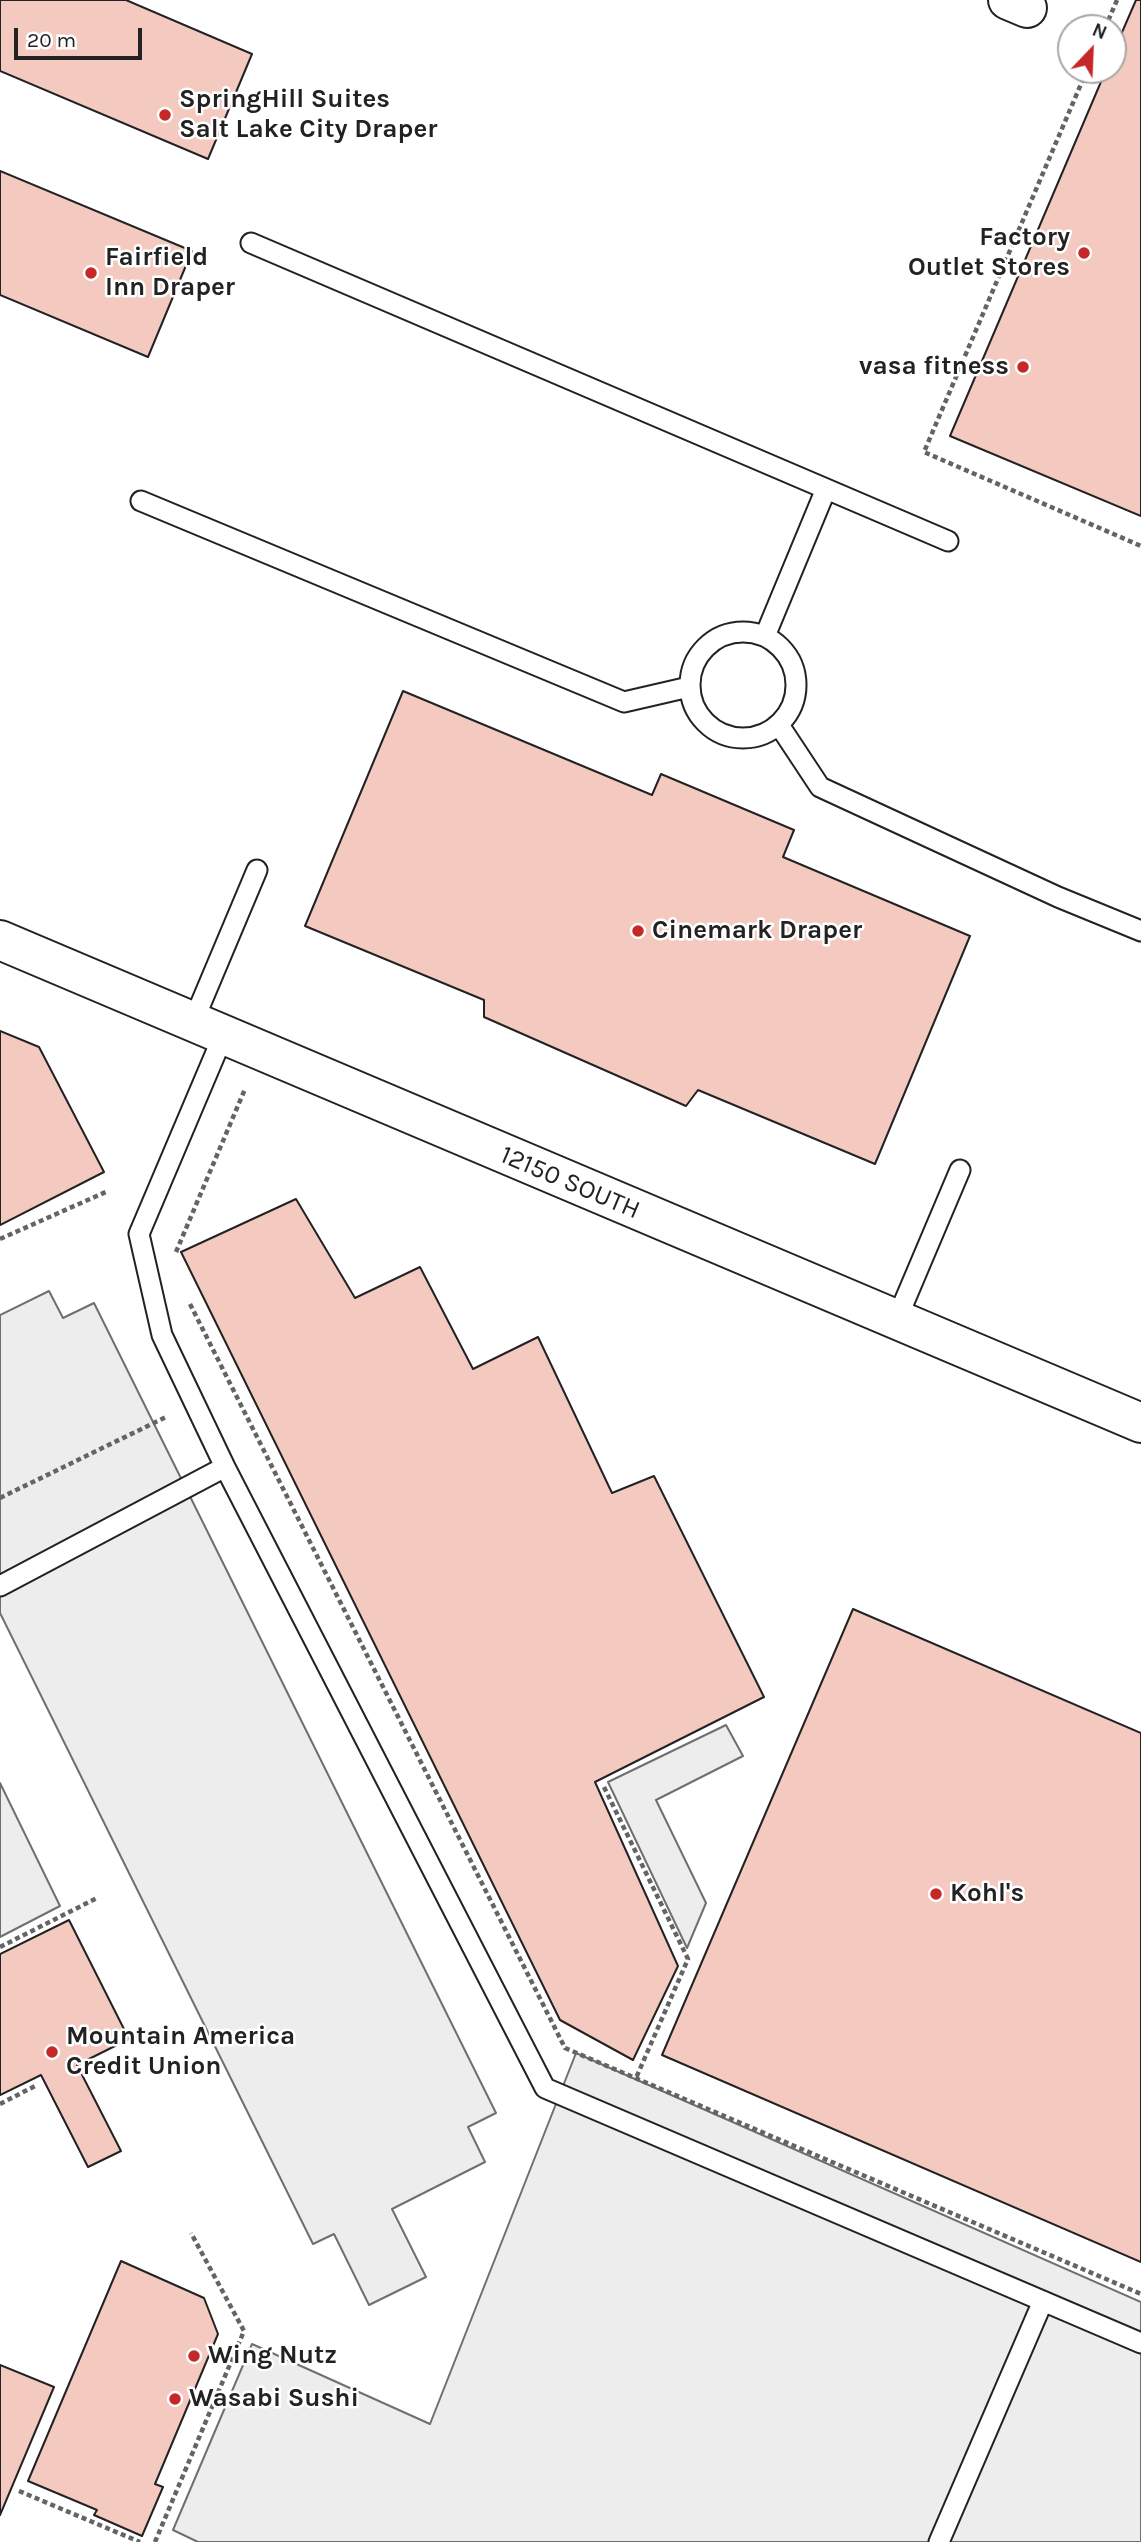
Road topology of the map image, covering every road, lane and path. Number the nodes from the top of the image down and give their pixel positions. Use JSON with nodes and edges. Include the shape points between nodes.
{"nodes":[{"id":1,"x":1081,"y":84,"type":"edge"},
{"id":2,"x":251,"y":243,"type":"dead end"},
{"id":3,"x":826,"y":489,"type":"junction"},
{"id":4,"x":141,"y":501,"type":"dead end"},
{"id":5,"x":948,"y":541,"type":"dead end"},
{"id":6,"x":1141,"y":546,"type":"edge"},
{"id":7,"x":765,"y":636,"type":"junction"},
{"id":8,"x":689,"y":687,"type":"junction"},
{"id":9,"x":779,"y":725,"type":"junction"},
{"id":10,"x":257,"y":870,"type":"dead end"},
{"id":11,"x":1141,"y":931,"type":"edge"},
{"id":12,"x":0,"y":940,"type":"edge"},
{"id":13,"x":208,"y":1029,"type":"junction"},
{"id":14,"x":246,"y":1088,"type":"dead end"},
{"id":15,"x":960,"y":1170,"type":"dead end"},
{"id":16,"x":108,"y":1191,"type":"dead end"},
{"id":17,"x":0,"y":1239,"type":"edge"},
{"id":18,"x":175,"y":1255,"type":"dead end"},
{"id":19,"x":188,"y":1301,"type":"dead end"},
{"id":20,"x":896,"y":1321,"type":"junction"},
{"id":21,"x":172,"y":1414,"type":"dead end"},
{"id":22,"x":1141,"y":1423,"type":"edge"},
{"id":23,"x":225,"y":1467,"type":"junction"},
{"id":24,"x":0,"y":1498,"type":"edge"},
{"id":25,"x":0,"y":1586,"type":"edge"},
{"id":26,"x":604,"y":1787,"type":"dead end"},
{"id":27,"x":97,"y":1898,"type":"dead end"},
{"id":28,"x":0,"y":1947,"type":"edge"},
{"id":29,"x":636,"y":2078,"type":"junction"},
{"id":30,"x":36,"y":2087,"type":"dead end"},
{"id":31,"x":0,"y":2104,"type":"edge"},
{"id":32,"x":191,"y":2233,"type":"dead end"},
{"id":33,"x":1141,"y":2294,"type":"edge"},
{"id":34,"x":1043,"y":2301,"type":"junction"},
{"id":35,"x":1141,"y":2343,"type":"edge"},
{"id":36,"x":19,"y":2491,"type":"dead end"},
{"id":37,"x":140,"y":2542,"type":"edge"},
{"id":38,"x":155,"y":2542,"type":"edge"},
{"id":39,"x":939,"y":2542,"type":"edge"}],
"edges":[{"from":1,"to":6,"type":"path","via":[[924,452]]},
{"from":2,"to":3,"type":"lane"},
{"from":3,"to":5,"type":"lane"},
{"from":3,"to":7,"type":"lane"},
{"from":4,"to":8,"type":"lane","via":[[624,702]]},
{"from":7,"to":8,"type":"lane","via":[[729,633],[713,640],[691,669]]},
{"from":7,"to":9,"type":"lane","via":[[780,646],[796,677],[796,695]]},
{"from":8,"to":9,"type":"lane","via":[[693,705],[715,731],[749,739]]},
{"from":9,"to":11,"type":"lane","via":[[820,787]]},
{"from":10,"to":13,"type":"lane"},
{"from":12,"to":13,"type":"street","name":"12150 SOUTH"},
{"from":13,"to":20,"type":"street","name":"12150 SOUTH"},
{"from":13,"to":23,"type":"lane","via":[[138,1234],[162,1335]]},
{"from":14,"to":18,"type":"path"},
{"from":15,"to":20,"type":"lane"},
{"from":16,"to":17,"type":"path"},
{"from":19,"to":29,"type":"path","via":[[565,2048]]},
{"from":20,"to":22,"type":"street","name":"12150 SOUTH"},
{"from":21,"to":24,"type":"path"},
{"from":23,"to":25,"type":"lane"},
{"from":23,"to":34,"type":"lane","via":[[545,2088]]},
{"from":26,"to":29,"type":"path","via":[[688,1959]]},
{"from":27,"to":28,"type":"path"},
{"from":29,"to":33,"type":"path"},
{"from":30,"to":31,"type":"path"},
{"from":32,"to":38,"type":"path","via":[[244,2330]]},
{"from":34,"to":35,"type":"lane"},
{"from":34,"to":39,"type":"lane"},
{"from":36,"to":37,"type":"path"}]}
